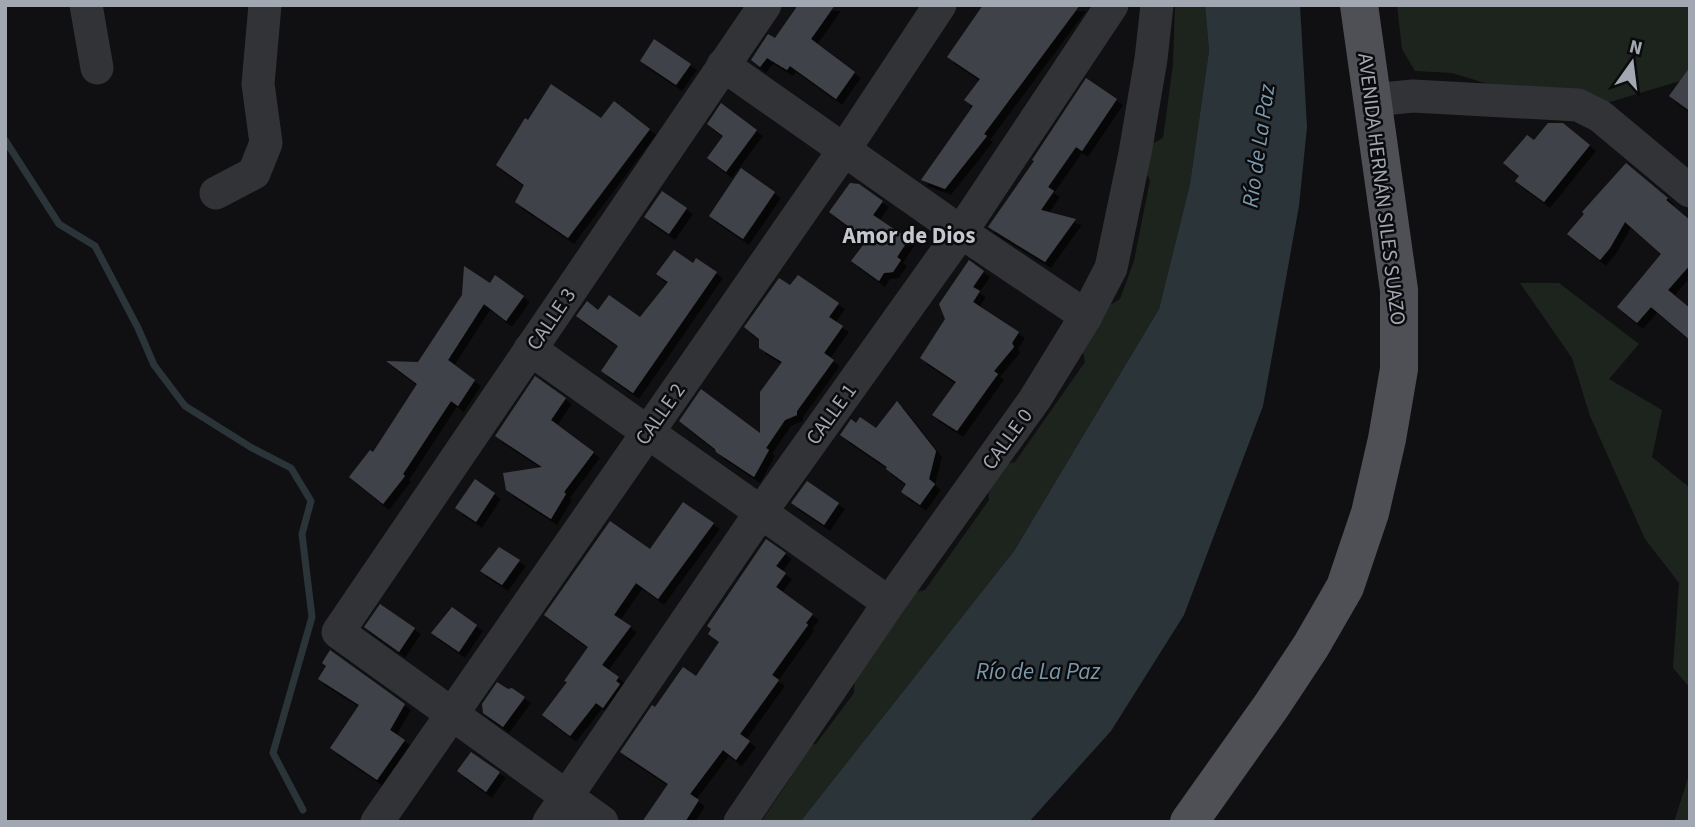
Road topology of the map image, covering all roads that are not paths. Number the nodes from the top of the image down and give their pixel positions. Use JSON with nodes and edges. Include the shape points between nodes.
{"nodes":[{"id":1,"x":86,"y":5,"type":"edge"},
{"id":2,"x":265,"y":5,"type":"edge"},
{"id":3,"x":765,"y":5,"type":"edge"},
{"id":4,"x":940,"y":5,"type":"edge"},
{"id":5,"x":1112,"y":5,"type":"edge"},
{"id":6,"x":1157,"y":5,"type":"edge"},
{"id":7,"x":1359,"y":5,"type":"edge"},
{"id":8,"x":723,"y":65,"type":"junction"},
{"id":9,"x":97,"y":68,"type":"dead end"},
{"id":10,"x":1373,"y":100,"type":"junction"},
{"id":11,"x":844,"y":150,"type":"junction"},
{"id":12,"x":1690,"y":191,"type":"edge"},
{"id":13,"x":216,"y":193,"type":"dead end"},
{"id":14,"x":961,"y":232,"type":"junction"},
{"id":15,"x":1086,"y":316,"type":"junction"},
{"id":16,"x":530,"y":349,"type":"junction"},
{"id":17,"x":647,"y":432,"type":"junction"},
{"id":18,"x":761,"y":512,"type":"junction"},
{"id":19,"x":889,"y":603,"type":"junction"},
{"id":20,"x":452,"y":714,"type":"junction"},
{"id":21,"x":558,"y":810,"type":"edge"},
{"id":22,"x":377,"y":822,"type":"edge"},
{"id":23,"x":602,"y":822,"type":"edge"},
{"id":24,"x":740,"y":822,"type":"edge"},
{"id":25,"x":1189,"y":822,"type":"edge"}],
"edges":[{"from":1,"to":9,"type":"street"},
{"from":2,"to":13,"type":"street","via":[[258,84],[266,143],[254,173]]},
{"from":3,"to":8,"type":"street","name":"CALLE 3"},
{"from":4,"to":11,"type":"street","name":"CALLE 2"},
{"from":5,"to":14,"type":"street","name":"CALLE 1"},
{"from":6,"to":15,"type":"street","name":"CALLE 0","via":[[1152,59],[1111,268]]},
{"from":7,"to":10,"type":"main road","name":"AVENIDA HERNÁN SILES SUAZO"},
{"from":8,"to":11,"type":"street"},
{"from":8,"to":16,"type":"street","name":"CALLE 3"},
{"from":10,"to":12,"type":"street","via":[[1413,96],[1578,105],[1601,116]]},
{"from":10,"to":25,"type":"main road","name":"AVENIDA HERNÁN SILES SUAZO","via":[[1400,328],[1399,369],[1370,513],[1345,587],[1311,646]]},
{"from":11,"to":14,"type":"street"},
{"from":11,"to":17,"type":"street","name":"CALLE 2"},
{"from":14,"to":15,"type":"street"},
{"from":14,"to":18,"type":"street","name":"CALLE 1"},
{"from":15,"to":19,"type":"street","name":"CALLE 0","via":[[1035,399]]},
{"from":16,"to":17,"type":"street"},
{"from":16,"to":20,"type":"street","name":"CALLE 3","via":[[338,632]]},
{"from":17,"to":18,"type":"street"},
{"from":17,"to":20,"type":"street","name":"CALLE 2"},
{"from":18,"to":19,"type":"street"},
{"from":18,"to":21,"type":"street","name":"CALLE 1"},
{"from":19,"to":24,"type":"street","name":"CALLE 0"},
{"from":20,"to":21,"type":"street"},
{"from":20,"to":22,"type":"street","name":"CALLE 2"},
{"from":21,"to":23,"type":"street"}]}
